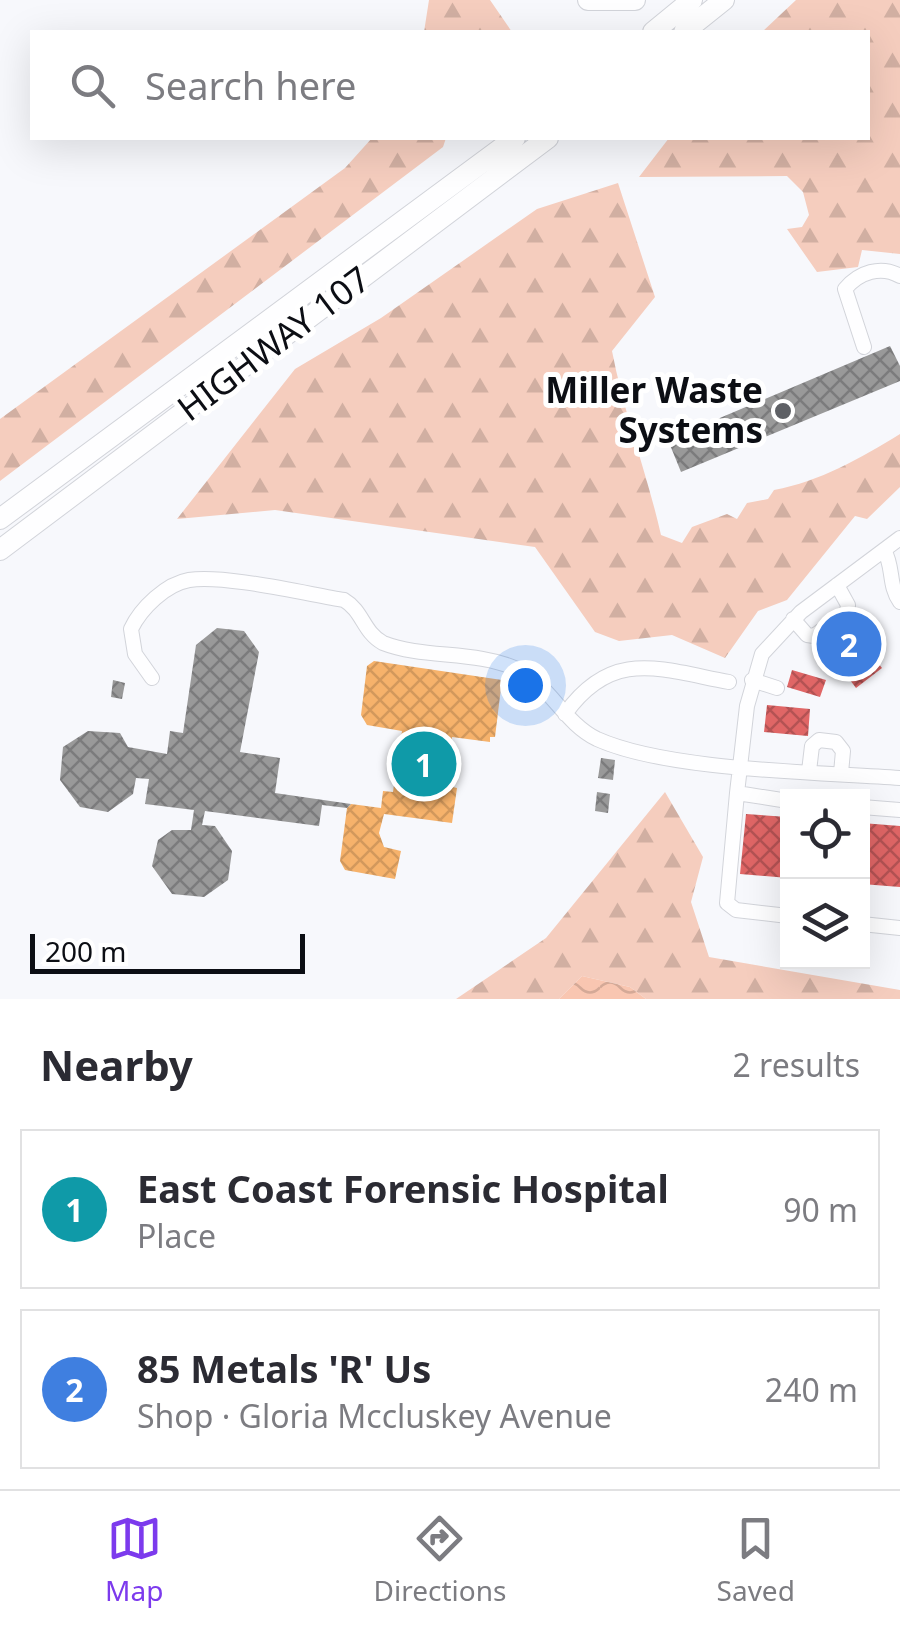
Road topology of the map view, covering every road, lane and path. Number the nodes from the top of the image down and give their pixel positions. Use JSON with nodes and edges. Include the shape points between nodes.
{"nodes":[{"id":1,"x":588,"y":0,"type":"edge"},
{"id":2,"x":635,"y":0,"type":"edge"},
{"id":3,"x":692,"y":0,"type":"edge"},
{"id":4,"x":724,"y":0,"type":"edge"},
{"id":5,"x":655,"y":30,"type":"edge"},
{"id":6,"x":686,"y":30,"type":"edge"},
{"id":7,"x":512,"y":140,"type":"edge"},
{"id":8,"x":545,"y":140,"type":"edge"},
{"id":9,"x":900,"y":276,"type":"edge"},
{"id":10,"x":864,"y":347,"type":"dead end"},
{"id":11,"x":0,"y":519,"type":"edge"},
{"id":12,"x":900,"y":538,"type":"edge"},
{"id":13,"x":0,"y":550,"type":"edge"},
{"id":14,"x":884,"y":550,"type":"junction"},
{"id":15,"x":838,"y":585,"type":"junction"},
{"id":16,"x":900,"y":602,"type":"edge"},
{"id":17,"x":792,"y":619,"type":"junction"},
{"id":18,"x":152,"y":678,"type":"dead end"},
{"id":19,"x":752,"y":680,"type":"junction"},
{"id":20,"x":729,"y":682,"type":"dead end"},
{"id":21,"x":776,"y":688,"type":"dead end"},
{"id":22,"x":564,"y":714,"type":"junction"},
{"id":23,"x":740,"y":765,"type":"junction"},
{"id":24,"x":809,"y":771,"type":"junction"},
{"id":25,"x":840,"y":773,"type":"junction"},
{"id":26,"x":900,"y":778,"type":"edge"},
{"id":27,"x":738,"y":793,"type":"junction"},
{"id":28,"x":780,"y":799,"type":"edge"},
{"id":29,"x":870,"y":807,"type":"edge"},
{"id":30,"x":900,"y":810,"type":"edge"},
{"id":31,"x":780,"y":915,"type":"edge"},
{"id":32,"x":870,"y":925,"type":"edge"},
{"id":33,"x":900,"y":928,"type":"edge"}],
"edges":[{"from":1,"to":2,"type":"highway"},
{"from":3,"to":5,"type":"highway"},
{"from":4,"to":6,"type":"highway"},
{"from":7,"to":11,"type":"highway","name":"HIGHWAY 107"},
{"from":8,"to":13,"type":"highway","name":"HIGHWAY 107"},
{"from":9,"to":10,"type":"street","via":[[883,268],[846,289]]},
{"from":12,"to":14,"type":"street"},
{"from":14,"to":15,"type":"street"},
{"from":14,"to":16,"type":"street"},
{"from":15,"to":17,"type":"street"},
{"from":15,"to":17,"type":"street","via":[[848,604],[836,620],[814,636]]},
{"from":17,"to":19,"type":"street","via":[[762,654]]},
{"from":18,"to":22,"type":"street","via":[[136,654],[131,628],[166,591],[198,580],[344,600],[382,644],[515,668]]},
{"from":19,"to":21,"type":"street"},
{"from":19,"to":23,"type":"street"},
{"from":20,"to":22,"type":"street","via":[[627,668],[592,681]]},
{"from":22,"to":23,"type":"street","via":[[594,737],[627,749]]},
{"from":23,"to":24,"type":"street"},
{"from":23,"to":27,"type":"street"},
{"from":24,"to":25,"type":"street"},
{"from":24,"to":25,"type":"street","via":[[819,740],[836,742],[843,752]]},
{"from":25,"to":26,"type":"street"},
{"from":27,"to":28,"type":"street"},
{"from":27,"to":31,"type":"street","via":[[727,903]]},
{"from":29,"to":30,"type":"street"},
{"from":32,"to":33,"type":"street"}]}
